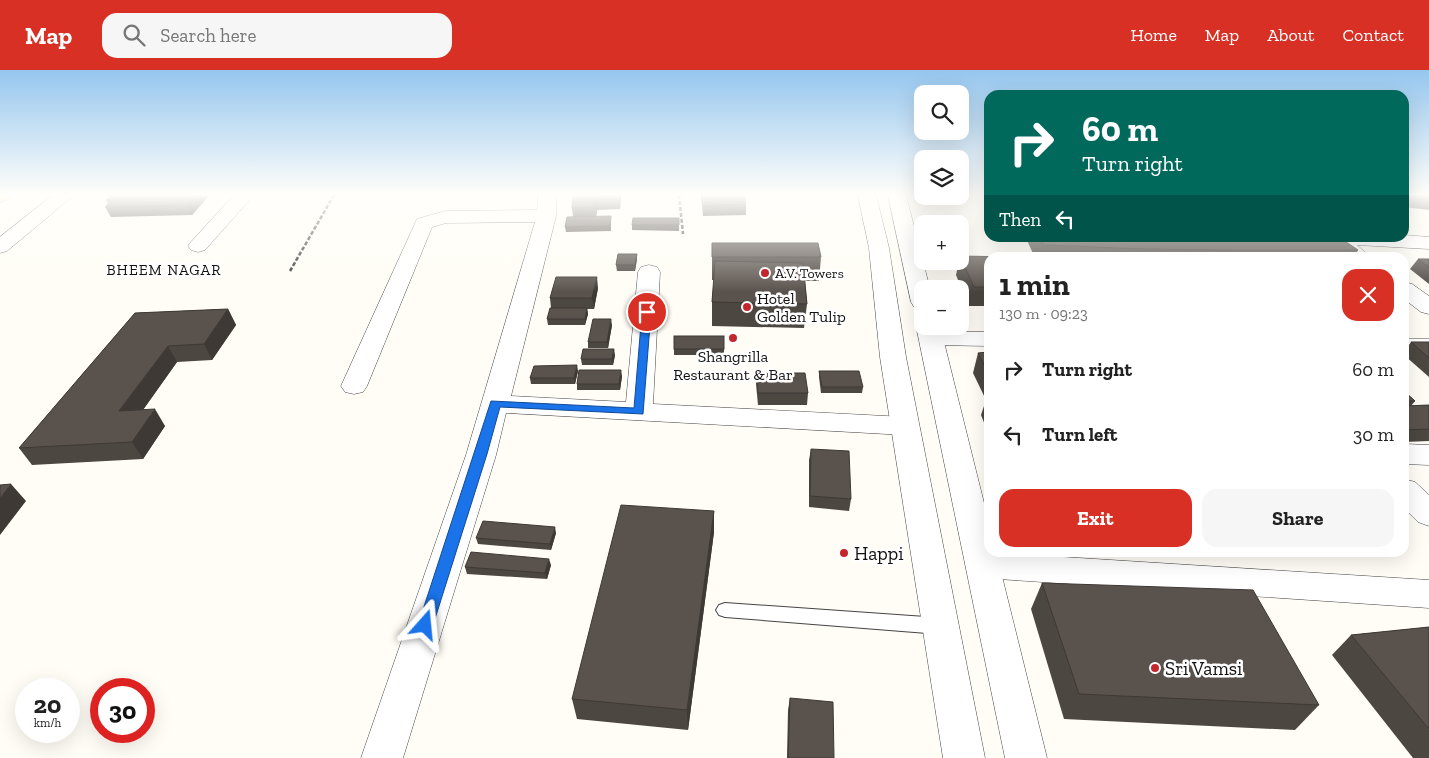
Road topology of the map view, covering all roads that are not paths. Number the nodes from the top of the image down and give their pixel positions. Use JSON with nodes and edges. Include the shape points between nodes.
{"nodes":[{"id":1,"x":25,"y":227,"type":"edge"},
{"id":2,"x":215,"y":227,"type":"edge"},
{"id":3,"x":422,"y":227,"type":"edge"},
{"id":4,"x":541,"y":227,"type":"edge"},
{"id":5,"x":875,"y":227,"type":"edge"},
{"id":6,"x":905,"y":227,"type":"edge"},
{"id":7,"x":1340,"y":242,"type":"edge"},
{"id":8,"x":1409,"y":242,"type":"edge"},
{"id":9,"x":1429,"y":243,"type":"edge"},
{"id":10,"x":198,"y":246,"type":"dead end"},
{"id":11,"x":0,"y":247,"type":"edge"},
{"id":12,"x":1352,"y":252,"type":"edge"},
{"id":13,"x":649,"y":272,"type":"dead end"},
{"id":14,"x":917,"y":280,"type":"edge"},
{"id":15,"x":1409,"y":293,"type":"edge"},
{"id":16,"x":1429,"y":307,"type":"edge"},
{"id":17,"x":931,"y":335,"type":"edge"},
{"id":18,"x":955,"y":335,"type":"edge"},
{"id":19,"x":984,"y":338,"type":"edge"},
{"id":20,"x":1409,"y":346,"type":"edge"},
{"id":21,"x":1429,"y":346,"type":"edge"},
{"id":22,"x":354,"y":386,"type":"dead end"},
{"id":23,"x":495,"y":404,"type":"junction"},
{"id":24,"x":639,"y":412,"type":"junction"},
{"id":25,"x":905,"y":426,"type":"junction"},
{"id":26,"x":1409,"y":454,"type":"edge"},
{"id":27,"x":1429,"y":455,"type":"edge"},
{"id":28,"x":1409,"y":495,"type":"edge"},
{"id":29,"x":1429,"y":514,"type":"edge"},
{"id":30,"x":983,"y":565,"type":"junction"},
{"id":31,"x":1429,"y":594,"type":"edge"},
{"id":32,"x":725,"y":610,"type":"dead end"},
{"id":33,"x":940,"y":626,"type":"junction"},
{"id":34,"x":382,"y":758,"type":"edge"},
{"id":35,"x":964,"y":758,"type":"edge"},
{"id":36,"x":1026,"y":758,"type":"edge"}],
"edges":[{"from":1,"to":11,"type":"street"},
{"from":2,"to":10,"type":"street"},
{"from":3,"to":22,"type":"street"},
{"from":4,"to":23,"type":"street"},
{"from":5,"to":25,"type":"street"},
{"from":6,"to":14,"type":"street"},
{"from":7,"to":12,"type":"street"},
{"from":8,"to":9,"type":"street"},
{"from":13,"to":24,"type":"street"},
{"from":15,"to":16,"type":"street"},
{"from":17,"to":30,"type":"street"},
{"from":18,"to":19,"type":"street"},
{"from":20,"to":21,"type":"street"},
{"from":23,"to":24,"type":"street"},
{"from":23,"to":34,"type":"street"},
{"from":24,"to":25,"type":"street"},
{"from":25,"to":33,"type":"street"},
{"from":26,"to":27,"type":"street"},
{"from":28,"to":29,"type":"street"},
{"from":30,"to":31,"type":"street"},
{"from":30,"to":36,"type":"street"},
{"from":32,"to":33,"type":"lane"},
{"from":33,"to":35,"type":"street"}]}
